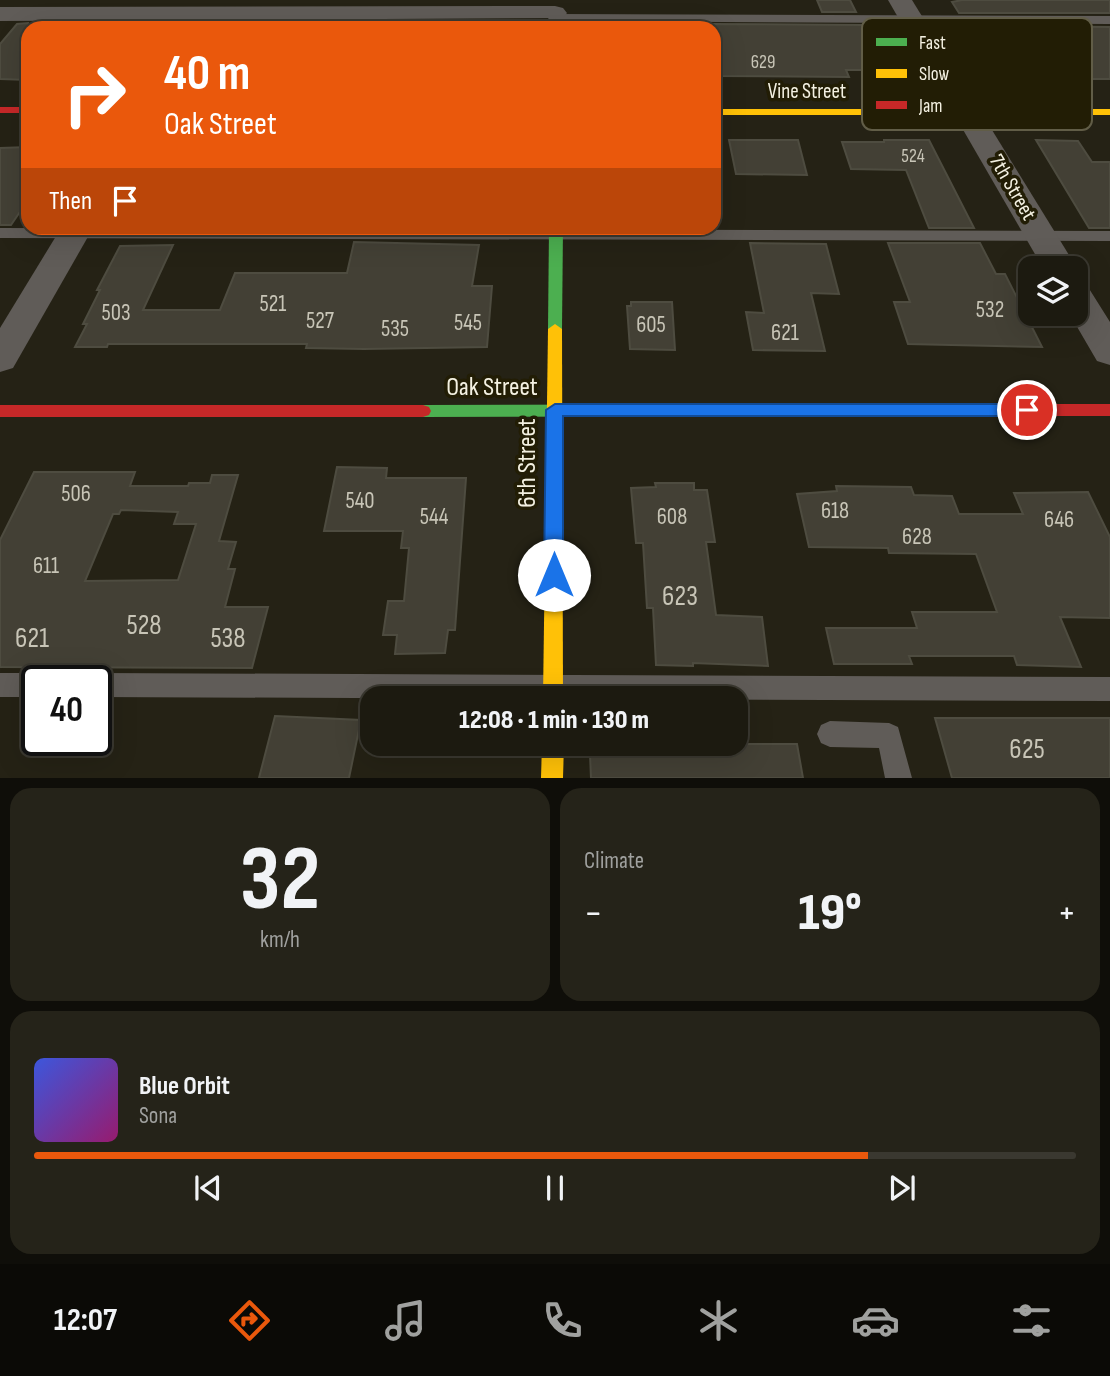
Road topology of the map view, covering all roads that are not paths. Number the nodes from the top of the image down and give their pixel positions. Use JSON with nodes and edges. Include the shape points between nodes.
{"nodes":[{"id":1,"x":906,"y":10,"type":"edge"},
{"id":2,"x":0,"y":14,"type":"edge"},
{"id":3,"x":555,"y":15,"type":"edge"},
{"id":4,"x":1069,"y":18,"type":"edge"},
{"id":5,"x":1092,"y":19,"type":"edge"},
{"id":6,"x":1110,"y":20,"type":"edge"},
{"id":7,"x":201,"y":21,"type":"edge"},
{"id":8,"x":0,"y":110,"type":"edge"},
{"id":9,"x":21,"y":110,"type":"edge"},
{"id":10,"x":862,"y":111,"type":"edge"},
{"id":11,"x":721,"y":112,"type":"edge"},
{"id":12,"x":1092,"y":112,"type":"edge"},
{"id":13,"x":1110,"y":112,"type":"edge"},
{"id":14,"x":980,"y":130,"type":"edge"},
{"id":15,"x":21,"y":232,"type":"edge"},
{"id":16,"x":721,"y":232,"type":"edge"},
{"id":17,"x":0,"y":233,"type":"edge"},
{"id":18,"x":73,"y":235,"type":"edge"},
{"id":19,"x":556,"y":235,"type":"edge"},
{"id":20,"x":1041,"y":236,"type":"junction"},
{"id":21,"x":1110,"y":236,"type":"edge"},
{"id":22,"x":1053,"y":256,"type":"edge"},
{"id":23,"x":1088,"y":315,"type":"edge"},
{"id":24,"x":1110,"y":352,"type":"edge"},
{"id":25,"x":0,"y":359,"type":"edge"},
{"id":26,"x":555,"y":410,"type":"junction"},
{"id":27,"x":1110,"y":410,"type":"edge"},
{"id":28,"x":0,"y":411,"type":"edge"},
{"id":29,"x":0,"y":685,"type":"edge"},
{"id":30,"x":21,"y":685,"type":"edge"},
{"id":31,"x":112,"y":685,"type":"edge"},
{"id":32,"x":553,"y":686,"type":"edge"},
{"id":33,"x":360,"y":689,"type":"edge"},
{"id":34,"x":1110,"y":689,"type":"edge"},
{"id":35,"x":748,"y":691,"type":"edge"},
{"id":36,"x":830,"y":734,"type":"dead end"},
{"id":37,"x":553,"y":756,"type":"edge"},
{"id":38,"x":552,"y":778,"type":"edge"},
{"id":39,"x":899,"y":778,"type":"edge"}],
"edges":[{"from":1,"to":3,"type":"lane"},
{"from":1,"to":4,"type":"lane"},
{"from":2,"to":7,"type":"street"},
{"from":3,"to":7,"type":"street"},
{"from":5,"to":6,"type":"lane"},
{"from":8,"to":9,"type":"street"},
{"from":10,"to":11,"type":"street","name":"Vine Street"},
{"from":12,"to":13,"type":"street","name":"Vine Street"},
{"from":14,"to":20,"type":"street","name":"7th Street"},
{"from":15,"to":17,"type":"lane"},
{"from":16,"to":20,"type":"lane"},
{"from":18,"to":25,"type":"street"},
{"from":19,"to":26,"type":"street","name":"6th Street"},
{"from":20,"to":21,"type":"lane"},
{"from":20,"to":22,"type":"street","name":"7th Street"},
{"from":23,"to":24,"type":"street"},
{"from":26,"to":27,"type":"street","name":"Oak Street"},
{"from":26,"to":28,"type":"street","name":"Oak Street"},
{"from":26,"to":32,"type":"street","name":"6th Street"},
{"from":29,"to":30,"type":"lane"},
{"from":31,"to":33,"type":"lane"},
{"from":34,"to":35,"type":"lane"},
{"from":36,"to":39,"type":"lane","via":[[889,736]]},
{"from":37,"to":38,"type":"street"}]}
